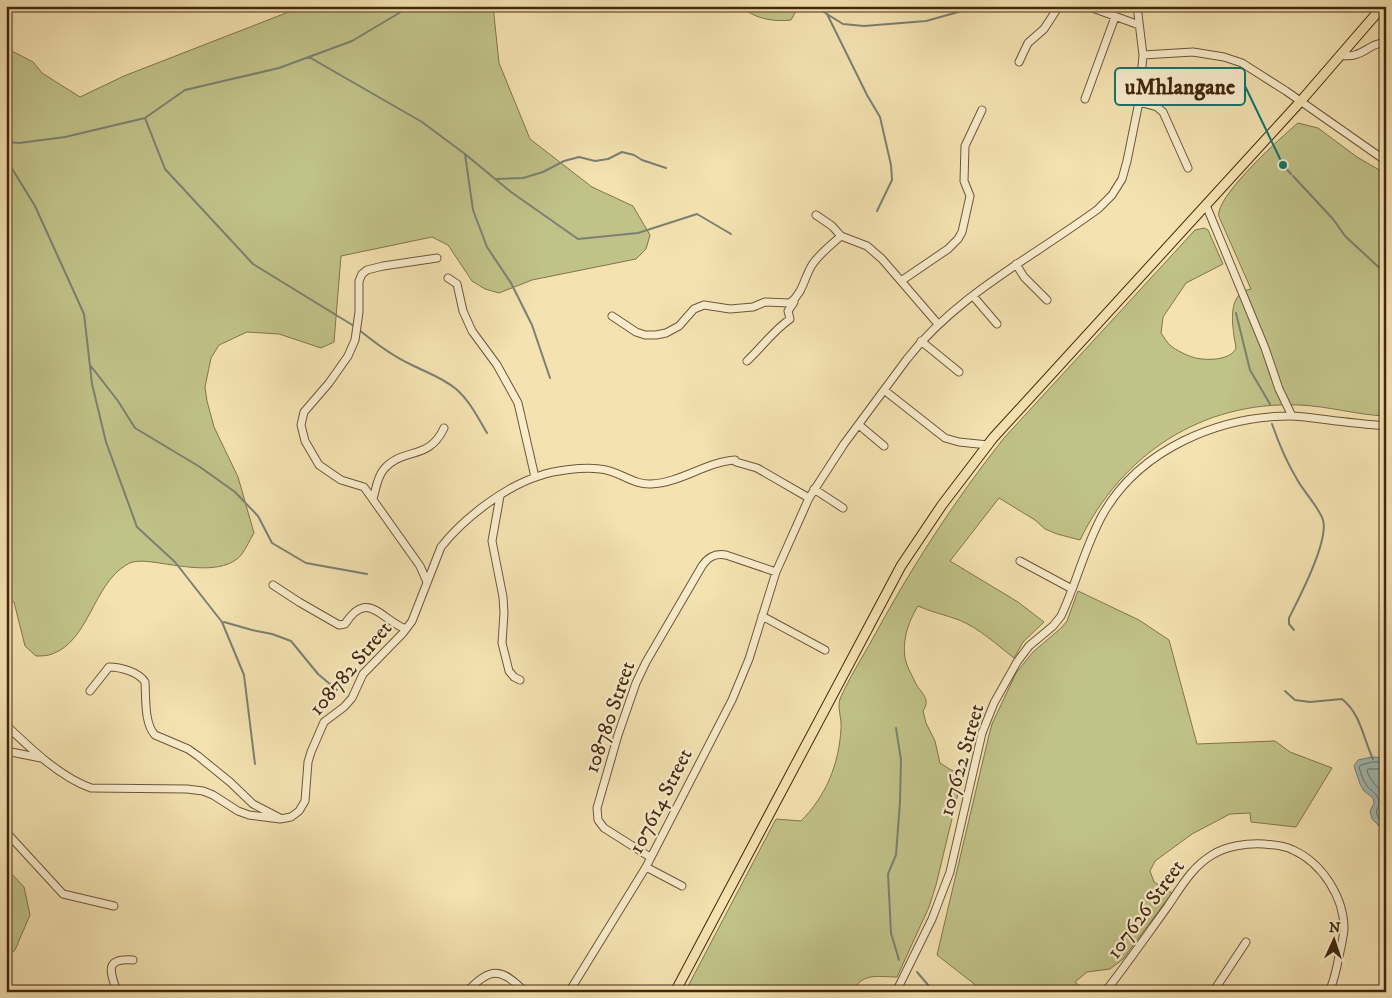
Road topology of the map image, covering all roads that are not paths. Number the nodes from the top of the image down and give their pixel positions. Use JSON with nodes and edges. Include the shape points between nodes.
{"nodes":[{"id":1,"x":1059,"y":6,"type":"edge"},
{"id":2,"x":1087,"y":6,"type":"edge"},
{"id":3,"x":1137,"y":6,"type":"edge"},
{"id":4,"x":1383,"y":6,"type":"edge"},
{"id":5,"x":1115,"y":17,"type":"junction"},
{"id":6,"x":1139,"y":25,"type":"junction"},
{"id":7,"x":1386,"y":43,"type":"edge"},
{"id":8,"x":1143,"y":55,"type":"junction"},
{"id":9,"x":1340,"y":55,"type":"junction"},
{"id":10,"x":1019,"y":62,"type":"dead end"},
{"id":11,"x":1085,"y":99,"type":"dead end"},
{"id":12,"x":1139,"y":102,"type":"junction"},
{"id":13,"x":1300,"y":102,"type":"junction"},
{"id":14,"x":982,"y":110,"type":"dead end"},
{"id":15,"x":1386,"y":162,"type":"edge"},
{"id":16,"x":1188,"y":168,"type":"dead end"},
{"id":17,"x":1206,"y":205,"type":"junction"},
{"id":18,"x":816,"y":215,"type":"dead end"},
{"id":19,"x":841,"y":236,"type":"junction"},
{"id":20,"x":437,"y":258,"type":"dead end"},
{"id":21,"x":1016,"y":264,"type":"junction"},
{"id":22,"x":448,"y":278,"type":"dead end"},
{"id":23,"x":901,"y":281,"type":"junction"},
{"id":24,"x":973,"y":296,"type":"junction"},
{"id":25,"x":796,"y":299,"type":"junction"},
{"id":26,"x":1046,"y":300,"type":"dead end"},
{"id":27,"x":612,"y":316,"type":"dead end"},
{"id":28,"x":938,"y":324,"type":"junction"},
{"id":29,"x":997,"y":324,"type":"dead end"},
{"id":30,"x":921,"y":342,"type":"junction"},
{"id":31,"x":747,"y":361,"type":"dead end"},
{"id":32,"x":959,"y":372,"type":"dead end"},
{"id":33,"x":884,"y":390,"type":"junction"},
{"id":34,"x":1292,"y":416,"type":"junction"},
{"id":35,"x":859,"y":425,"type":"junction"},
{"id":36,"x":1386,"y":426,"type":"edge"},
{"id":37,"x":444,"y":428,"type":"dead end"},
{"id":38,"x":988,"y":444,"type":"junction"},
{"id":39,"x":884,"y":446,"type":"dead end"},
{"id":40,"x":535,"y":477,"type":"junction"},
{"id":41,"x":814,"y":489,"type":"junction"},
{"id":42,"x":500,"y":496,"type":"junction"},
{"id":43,"x":810,"y":498,"type":"junction"},
{"id":44,"x":373,"y":499,"type":"junction"},
{"id":45,"x":843,"y":508,"type":"dead end"},
{"id":46,"x":1020,"y":561,"type":"dead end"},
{"id":47,"x":776,"y":572,"type":"junction"},
{"id":48,"x":427,"y":582,"type":"junction"},
{"id":49,"x":273,"y":585,"type":"dead end"},
{"id":50,"x":1072,"y":589,"type":"junction"},
{"id":51,"x":762,"y":616,"type":"junction"},
{"id":52,"x":406,"y":629,"type":"junction"},
{"id":53,"x":825,"y":650,"type":"dead end"},
{"id":54,"x":520,"y":680,"type":"dead end"},
{"id":55,"x":90,"y":691,"type":"dead end"},
{"id":56,"x":6,"y":725,"type":"edge"},
{"id":57,"x":6,"y":751,"type":"edge"},
{"id":58,"x":44,"y":758,"type":"junction"},
{"id":59,"x":282,"y":819,"type":"junction"},
{"id":60,"x":6,"y":832,"type":"edge"},
{"id":61,"x":650,"y":857,"type":"junction"},
{"id":62,"x":646,"y":867,"type":"junction"},
{"id":63,"x":682,"y":886,"type":"dead end"},
{"id":64,"x":114,"y":906,"type":"dead end"},
{"id":65,"x":1246,"y":942,"type":"dead end"},
{"id":66,"x":133,"y":960,"type":"dead end"},
{"id":67,"x":117,"y":992,"type":"edge"},
{"id":68,"x":466,"y":992,"type":"edge"},
{"id":69,"x":525,"y":992,"type":"edge"},
{"id":70,"x":569,"y":992,"type":"edge"},
{"id":71,"x":676,"y":992,"type":"edge"},
{"id":72,"x":896,"y":992,"type":"edge"},
{"id":73,"x":1105,"y":992,"type":"edge"},
{"id":74,"x":1214,"y":992,"type":"edge"},
{"id":75,"x":1330,"y":992,"type":"edge"}],
"edges":[{"from":1,"to":10,"type":"street","via":[[1044,29],[1028,44]]},
{"from":2,"to":5,"type":"street"},
{"from":3,"to":6,"type":"street","name":"107614 Street"},
{"from":4,"to":9,"type":"main road"},
{"from":5,"to":6,"type":"street"},
{"from":5,"to":11,"type":"street"},
{"from":6,"to":8,"type":"street","name":"107614 Street"},
{"from":7,"to":9,"type":"street","via":[[1355,56]]},
{"from":8,"to":12,"type":"street","name":"107614 Street"},
{"from":8,"to":13,"type":"street","via":[[1192,52],[1224,57],[1242,63]]},
{"from":9,"to":13,"type":"main road"},
{"from":12,"to":16,"type":"street","via":[[1163,112]]},
{"from":12,"to":21,"type":"street","name":"107614 Street","via":[[1127,162],[1112,195],[1090,214]]},
{"from":13,"to":15,"type":"street"},
{"from":13,"to":17,"type":"main road"},
{"from":14,"to":23,"type":"street","via":[[965,146],[964,181],[970,196],[962,232],[948,249]]},
{"from":17,"to":34,"type":"street"},
{"from":17,"to":38,"type":"main road"},
{"from":18,"to":19,"type":"street"},
{"from":19,"to":23,"type":"street","via":[[872,250]]},
{"from":19,"to":25,"type":"street","via":[[812,265]]},
{"from":20,"to":44,"type":"street","via":[[384,266],[362,274],[355,340],[348,356],[301,418],[305,441],[319,465],[341,480],[362,486]]},
{"from":21,"to":24,"type":"street","name":"107614 Street"},
{"from":21,"to":26,"type":"street"},
{"from":22,"to":40,"type":"street","via":[[457,284],[472,331],[497,365],[518,403]]},
{"from":23,"to":28,"type":"street"},
{"from":24,"to":28,"type":"street","name":"107614 Street"},
{"from":24,"to":29,"type":"street"},
{"from":25,"to":27,"type":"street","via":[[790,303],[765,302],[753,307],[730,309],[704,305],[694,309],[679,326],[656,335],[636,332]]},
{"from":25,"to":31,"type":"street","via":[[788,311],[790,319]]},
{"from":28,"to":30,"type":"street","name":"107614 Street"},
{"from":30,"to":32,"type":"street"},
{"from":30,"to":33,"type":"street","name":"107614 Street"},
{"from":33,"to":35,"type":"street","name":"107614 Street"},
{"from":33,"to":38,"type":"street","via":[[945,438]]},
{"from":34,"to":36,"type":"street","name":"107622 Street"},
{"from":34,"to":50,"type":"street","name":"107622 Street","via":[[1219,426],[1186,439],[1148,463],[1104,512]]},
{"from":35,"to":39,"type":"street"},
{"from":35,"to":41,"type":"street","name":"107614 Street"},
{"from":37,"to":44,"type":"street","via":[[435,444],[396,460],[383,470]]},
{"from":38,"to":71,"type":"main road","via":[[942,504],[901,566]]},
{"from":40,"to":42,"type":"street","name":"108782 Street"},
{"from":40,"to":43,"type":"street","name":"108782 Street","via":[[555,472],[601,469],[650,484],[735,460],[757,468]]},
{"from":41,"to":43,"type":"street","name":"107614 Street"},
{"from":41,"to":45,"type":"street"},
{"from":42,"to":48,"type":"street","name":"108782 Street","via":[[447,539]]},
{"from":42,"to":54,"type":"street","via":[[492,541],[503,597],[502,643],[509,671]]},
{"from":43,"to":47,"type":"street","name":"107614 Street"},
{"from":44,"to":48,"type":"street","via":[[420,566]]},
{"from":46,"to":50,"type":"street"},
{"from":47,"to":51,"type":"street","name":"107614 Street"},
{"from":47,"to":61,"type":"street","name":"108780 Street","via":[[726,555],[717,554],[710,558],[702,566],[636,683],[618,735],[597,815],[604,828]]},
{"from":48,"to":52,"type":"street","name":"108782 Street","via":[[420,604]]},
{"from":49,"to":52,"type":"street","via":[[339,625],[345,624],[356,610],[370,607]]},
{"from":50,"to":72,"type":"street","name":"107622 Street","via":[[1061,616],[1017,662],[989,713],[950,872],[932,919]]},
{"from":51,"to":53,"type":"street"},
{"from":51,"to":61,"type":"street","name":"107614 Street","via":[[732,700]]},
{"from":52,"to":59,"type":"street","name":"108782 Street","via":[[363,674],[352,698],[324,722],[308,762],[305,801],[299,811]]},
{"from":55,"to":59,"type":"street","via":[[110,667],[142,676],[151,731],[198,756],[253,804]]},
{"from":56,"to":58,"type":"street"},
{"from":57,"to":58,"type":"street"},
{"from":58,"to":59,"type":"street","via":[[91,788],[203,791],[249,815]]},
{"from":60,"to":64,"type":"street","via":[[63,894]]},
{"from":61,"to":62,"type":"street","name":"107614 Street"},
{"from":62,"to":63,"type":"street"},
{"from":62,"to":70,"type":"street","name":"107614 Street"},
{"from":65,"to":74,"type":"street"},
{"from":66,"to":67,"type":"street","via":[[119,960],[111,966]]},
{"from":68,"to":69,"type":"street","via":[[483,977],[497,973],[509,976]]},
{"from":73,"to":75,"type":"street","name":"107626 Street","via":[[1198,865],[1222,850],[1259,844],[1278,845],[1298,852],[1316,866],[1333,888],[1344,929]]}]}
